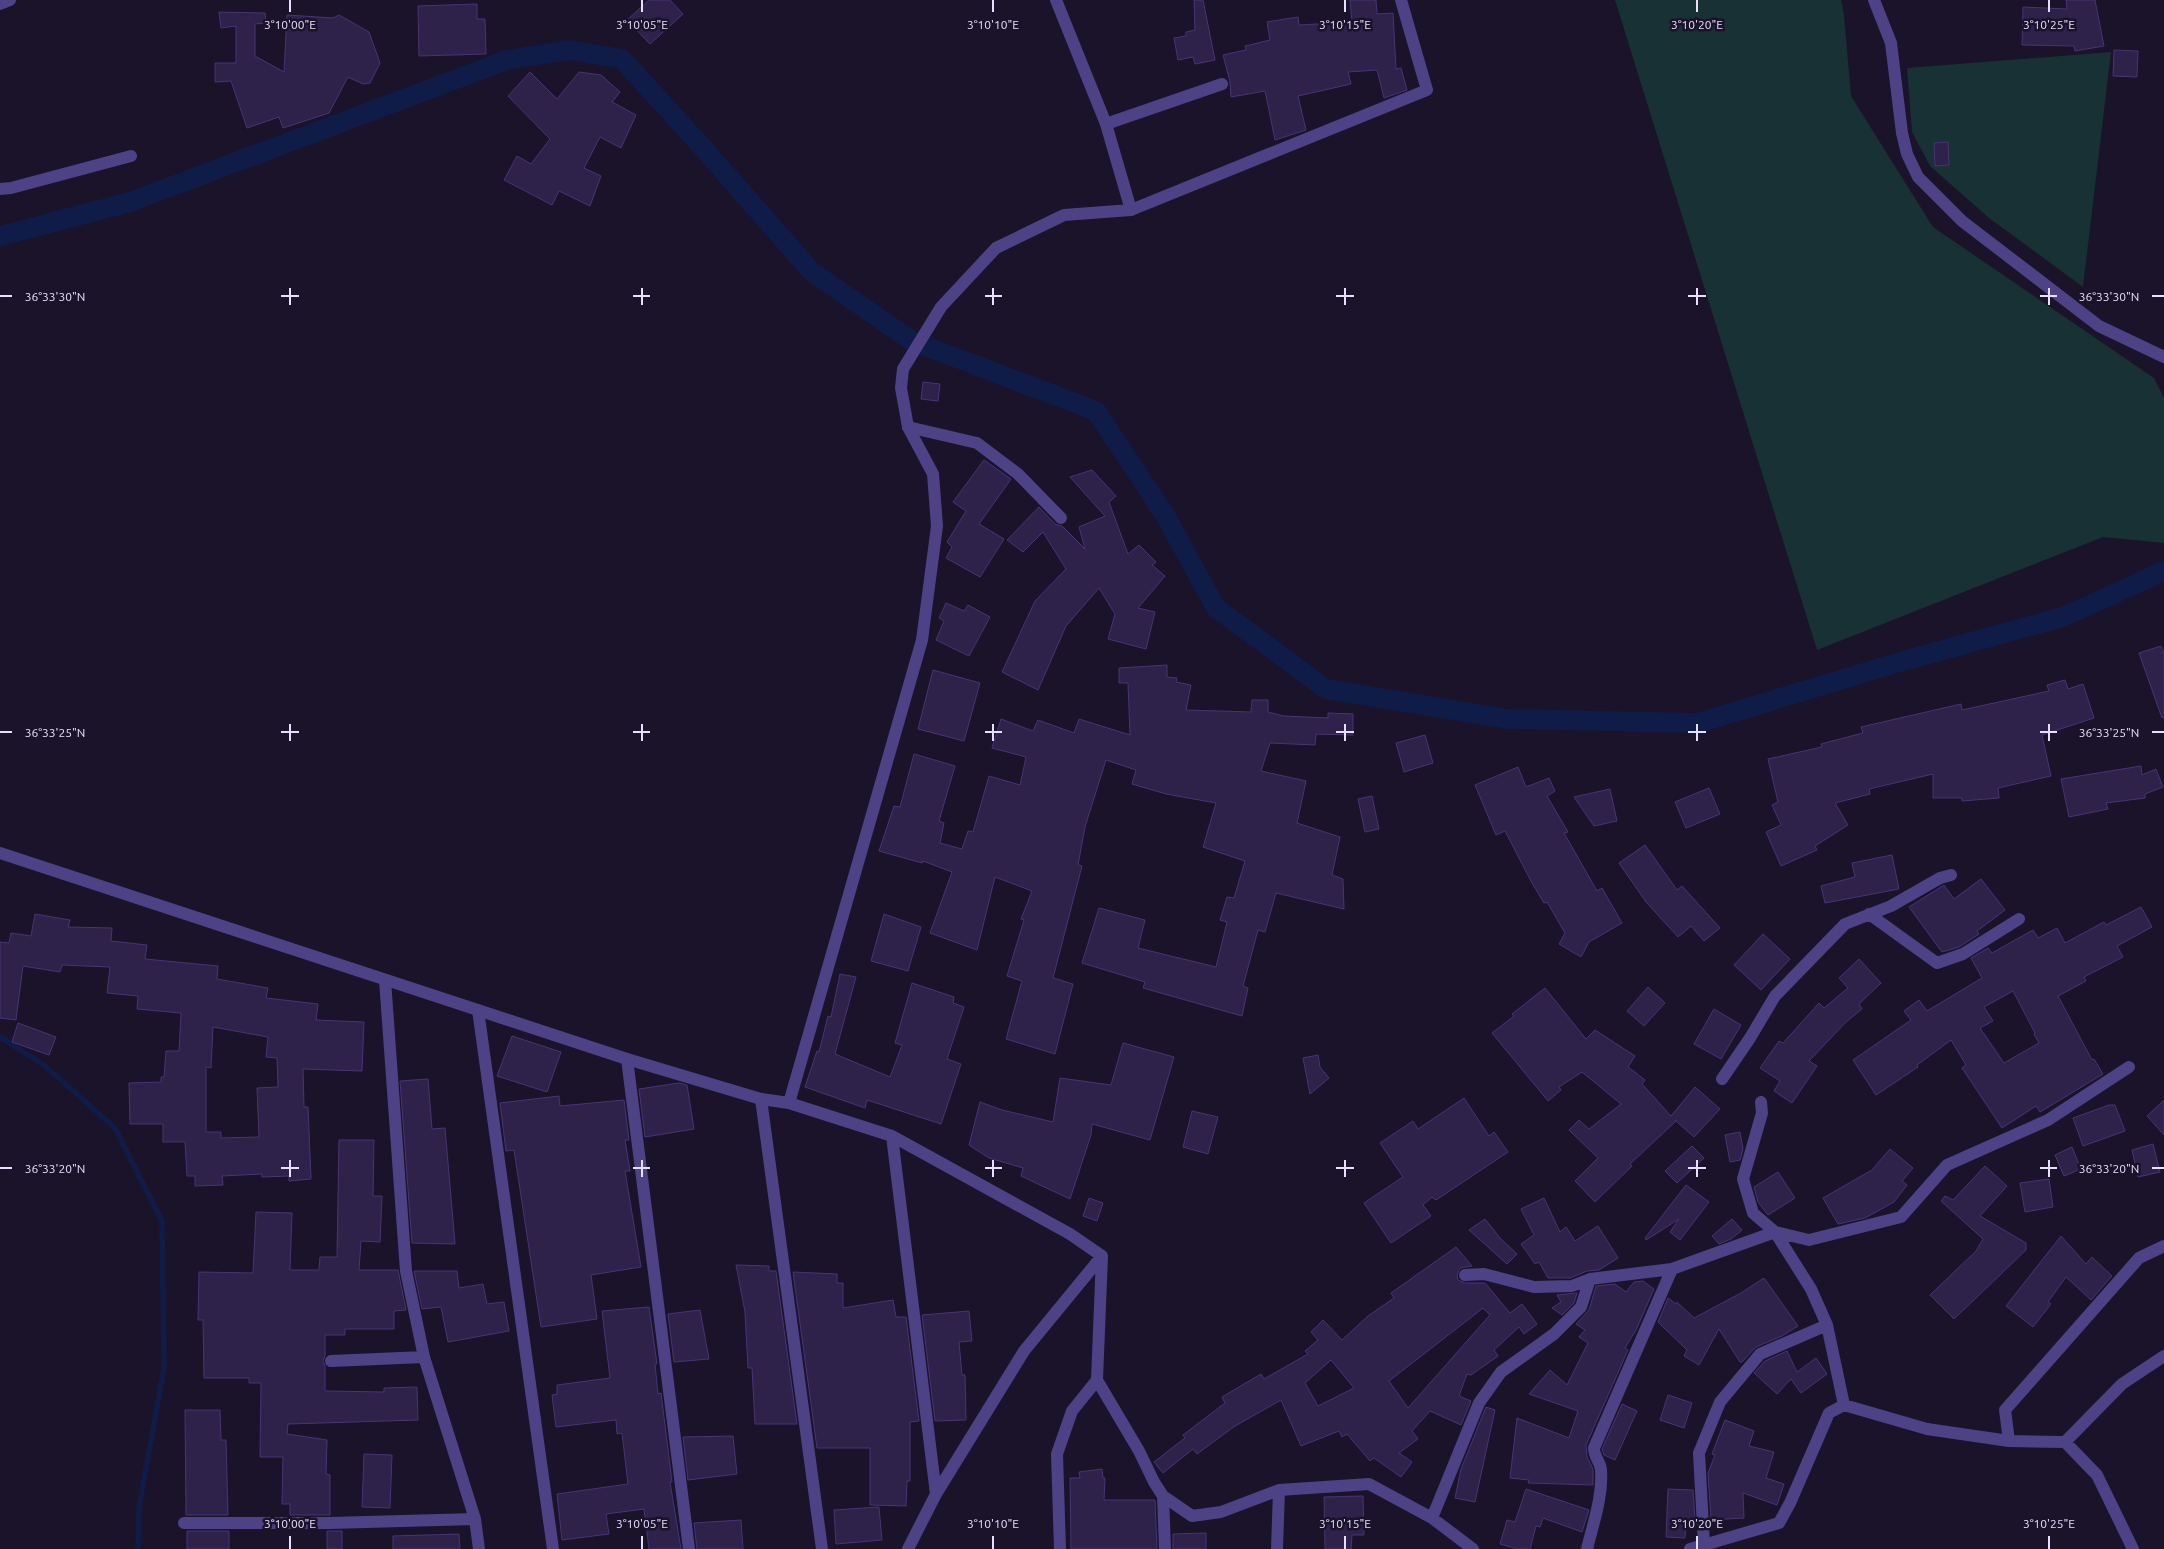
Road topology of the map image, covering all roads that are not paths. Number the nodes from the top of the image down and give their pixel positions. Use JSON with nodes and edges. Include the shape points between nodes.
{"nodes":[{"id":1,"x":10,"y":0,"type":"edge"},
{"id":2,"x":1056,"y":0,"type":"edge"},
{"id":3,"x":1402,"y":0,"type":"edge"},
{"id":4,"x":1874,"y":0,"type":"edge"},
{"id":5,"x":0,"y":4,"type":"edge"},
{"id":6,"x":1222,"y":84,"type":"dead end"},
{"id":7,"x":1106,"y":124,"type":"junction"},
{"id":8,"x":131,"y":156,"type":"dead end"},
{"id":9,"x":0,"y":189,"type":"edge"},
{"id":10,"x":1132,"y":210,"type":"junction"},
{"id":11,"x":2164,"y":357,"type":"edge"},
{"id":12,"x":908,"y":427,"type":"junction"},
{"id":13,"x":1060,"y":518,"type":"dead end"},
{"id":14,"x":0,"y":853,"type":"edge"},
{"id":15,"x":1951,"y":875,"type":"dead end"},
{"id":16,"x":1870,"y":914,"type":"junction"},
{"id":17,"x":2019,"y":918,"type":"dead end"},
{"id":18,"x":385,"y":980,"type":"junction"},
{"id":19,"x":478,"y":1010,"type":"junction"},
{"id":20,"x":627,"y":1059,"type":"junction"},
{"id":21,"x":2129,"y":1067,"type":"dead end"},
{"id":22,"x":1722,"y":1079,"type":"dead end"},
{"id":23,"x":761,"y":1099,"type":"junction"},
{"id":24,"x":1761,"y":1102,"type":"dead end"},
{"id":25,"x":789,"y":1103,"type":"junction"},
{"id":26,"x":892,"y":1136,"type":"junction"},
{"id":27,"x":1775,"y":1232,"type":"junction"},
{"id":28,"x":2164,"y":1246,"type":"edge"},
{"id":29,"x":1102,"y":1256,"type":"junction"},
{"id":30,"x":1672,"y":1269,"type":"junction"},
{"id":31,"x":1465,"y":1275,"type":"dead end"},
{"id":32,"x":1590,"y":1279,"type":"junction"},
{"id":33,"x":1827,"y":1325,"type":"junction"},
{"id":34,"x":2164,"y":1356,"type":"edge"},
{"id":35,"x":424,"y":1357,"type":"junction"},
{"id":36,"x":331,"y":1362,"type":"dead end"},
{"id":37,"x":1097,"y":1380,"type":"junction"},
{"id":38,"x":1844,"y":1405,"type":"junction"},
{"id":39,"x":2010,"y":1441,"type":"junction"},
{"id":40,"x":2065,"y":1442,"type":"junction"},
{"id":41,"x":1279,"y":1490,"type":"junction"},
{"id":42,"x":936,"y":1494,"type":"junction"},
{"id":43,"x":1163,"y":1496,"type":"junction"},
{"id":44,"x":1432,"y":1518,"type":"junction"},
{"id":45,"x":475,"y":1519,"type":"junction"},
{"id":46,"x":184,"y":1523,"type":"dead end"},
{"id":47,"x":1704,"y":1546,"type":"junction"},
{"id":48,"x":478,"y":1549,"type":"edge"},
{"id":49,"x":553,"y":1549,"type":"edge"},
{"id":50,"x":689,"y":1549,"type":"edge"},
{"id":51,"x":822,"y":1549,"type":"edge"},
{"id":52,"x":908,"y":1549,"type":"edge"},
{"id":53,"x":1060,"y":1549,"type":"edge"},
{"id":54,"x":1165,"y":1549,"type":"edge"},
{"id":55,"x":1277,"y":1549,"type":"edge"},
{"id":56,"x":1473,"y":1549,"type":"edge"},
{"id":57,"x":1587,"y":1549,"type":"edge"},
{"id":58,"x":1690,"y":1549,"type":"edge"},
{"id":59,"x":2133,"y":1549,"type":"edge"}],
"edges":[{"from":1,"to":5,"type":"street"},
{"from":2,"to":7,"type":"street"},
{"from":3,"to":10,"type":"street","via":[[1427,90]]},
{"from":4,"to":11,"type":"street","via":[[1891,43],[1902,133],[1918,177],[1962,221],[2099,326]]},
{"from":6,"to":7,"type":"street"},
{"from":7,"to":10,"type":"street"},
{"from":8,"to":9,"type":"street"},
{"from":10,"to":12,"type":"street","via":[[1064,215],[996,248],[941,307],[903,369],[901,388]]},
{"from":12,"to":13,"type":"street","via":[[977,443],[1018,474]]},
{"from":12,"to":25,"type":"street","via":[[933,474],[938,526],[922,640]]},
{"from":14,"to":18,"type":"street"},
{"from":15,"to":16,"type":"street"},
{"from":16,"to":17,"type":"street","via":[[1937,963],[1963,954]]},
{"from":16,"to":22,"type":"street","via":[[1845,924],[1775,996]]},
{"from":18,"to":19,"type":"street"},
{"from":18,"to":35,"type":"street","via":[[406,1271]]},
{"from":19,"to":20,"type":"street"},
{"from":19,"to":49,"type":"street"},
{"from":20,"to":23,"type":"street"},
{"from":20,"to":50,"type":"street"},
{"from":21,"to":27,"type":"street","via":[[2048,1120],[1947,1165],[1901,1217],[1809,1240]]},
{"from":23,"to":25,"type":"street"},
{"from":23,"to":51,"type":"street"},
{"from":24,"to":27,"type":"street","via":[[1762,1114],[1743,1179],[1753,1213]]},
{"from":25,"to":26,"type":"street"},
{"from":26,"to":29,"type":"street","via":[[1070,1234]]},
{"from":26,"to":42,"type":"street"},
{"from":27,"to":30,"type":"street"},
{"from":27,"to":33,"type":"street","via":[[1811,1289]]},
{"from":28,"to":39,"type":"street","via":[[2139,1258],[2005,1410]]},
{"from":29,"to":37,"type":"street"},
{"from":29,"to":42,"type":"street","via":[[1024,1351]]},
{"from":30,"to":32,"type":"street"},
{"from":30,"to":57,"type":"street","via":[[1594,1448],[1594,1456],[1601,1467],[1601,1487]]},
{"from":31,"to":32,"type":"street","via":[[1484,1274],[1534,1287],[1572,1286]]},
{"from":32,"to":44,"type":"street","via":[[1581,1307],[1554,1334],[1501,1372],[1479,1403]]},
{"from":33,"to":38,"type":"street"},
{"from":33,"to":47,"type":"street","via":[[1760,1354],[1720,1402],[1699,1453]]},
{"from":34,"to":40,"type":"street","via":[[2122,1384]]},
{"from":35,"to":36,"type":"street"},
{"from":35,"to":45,"type":"street"},
{"from":37,"to":43,"type":"street"},
{"from":37,"to":53,"type":"street","via":[[1072,1411],[1057,1454]]},
{"from":38,"to":39,"type":"street","via":[[1927,1429]]},
{"from":38,"to":47,"type":"street","via":[[1829,1413],[1779,1522]]},
{"from":39,"to":40,"type":"street"},
{"from":40,"to":59,"type":"street","via":[[2097,1475]]},
{"from":41,"to":43,"type":"street","via":[[1221,1512],[1192,1516]]},
{"from":41,"to":44,"type":"street","via":[[1368,1484]]},
{"from":41,"to":55,"type":"street"},
{"from":42,"to":52,"type":"street"},
{"from":43,"to":54,"type":"street"},
{"from":44,"to":56,"type":"street"},
{"from":45,"to":46,"type":"street"},
{"from":45,"to":48,"type":"street"},
{"from":47,"to":58,"type":"street"}]}
